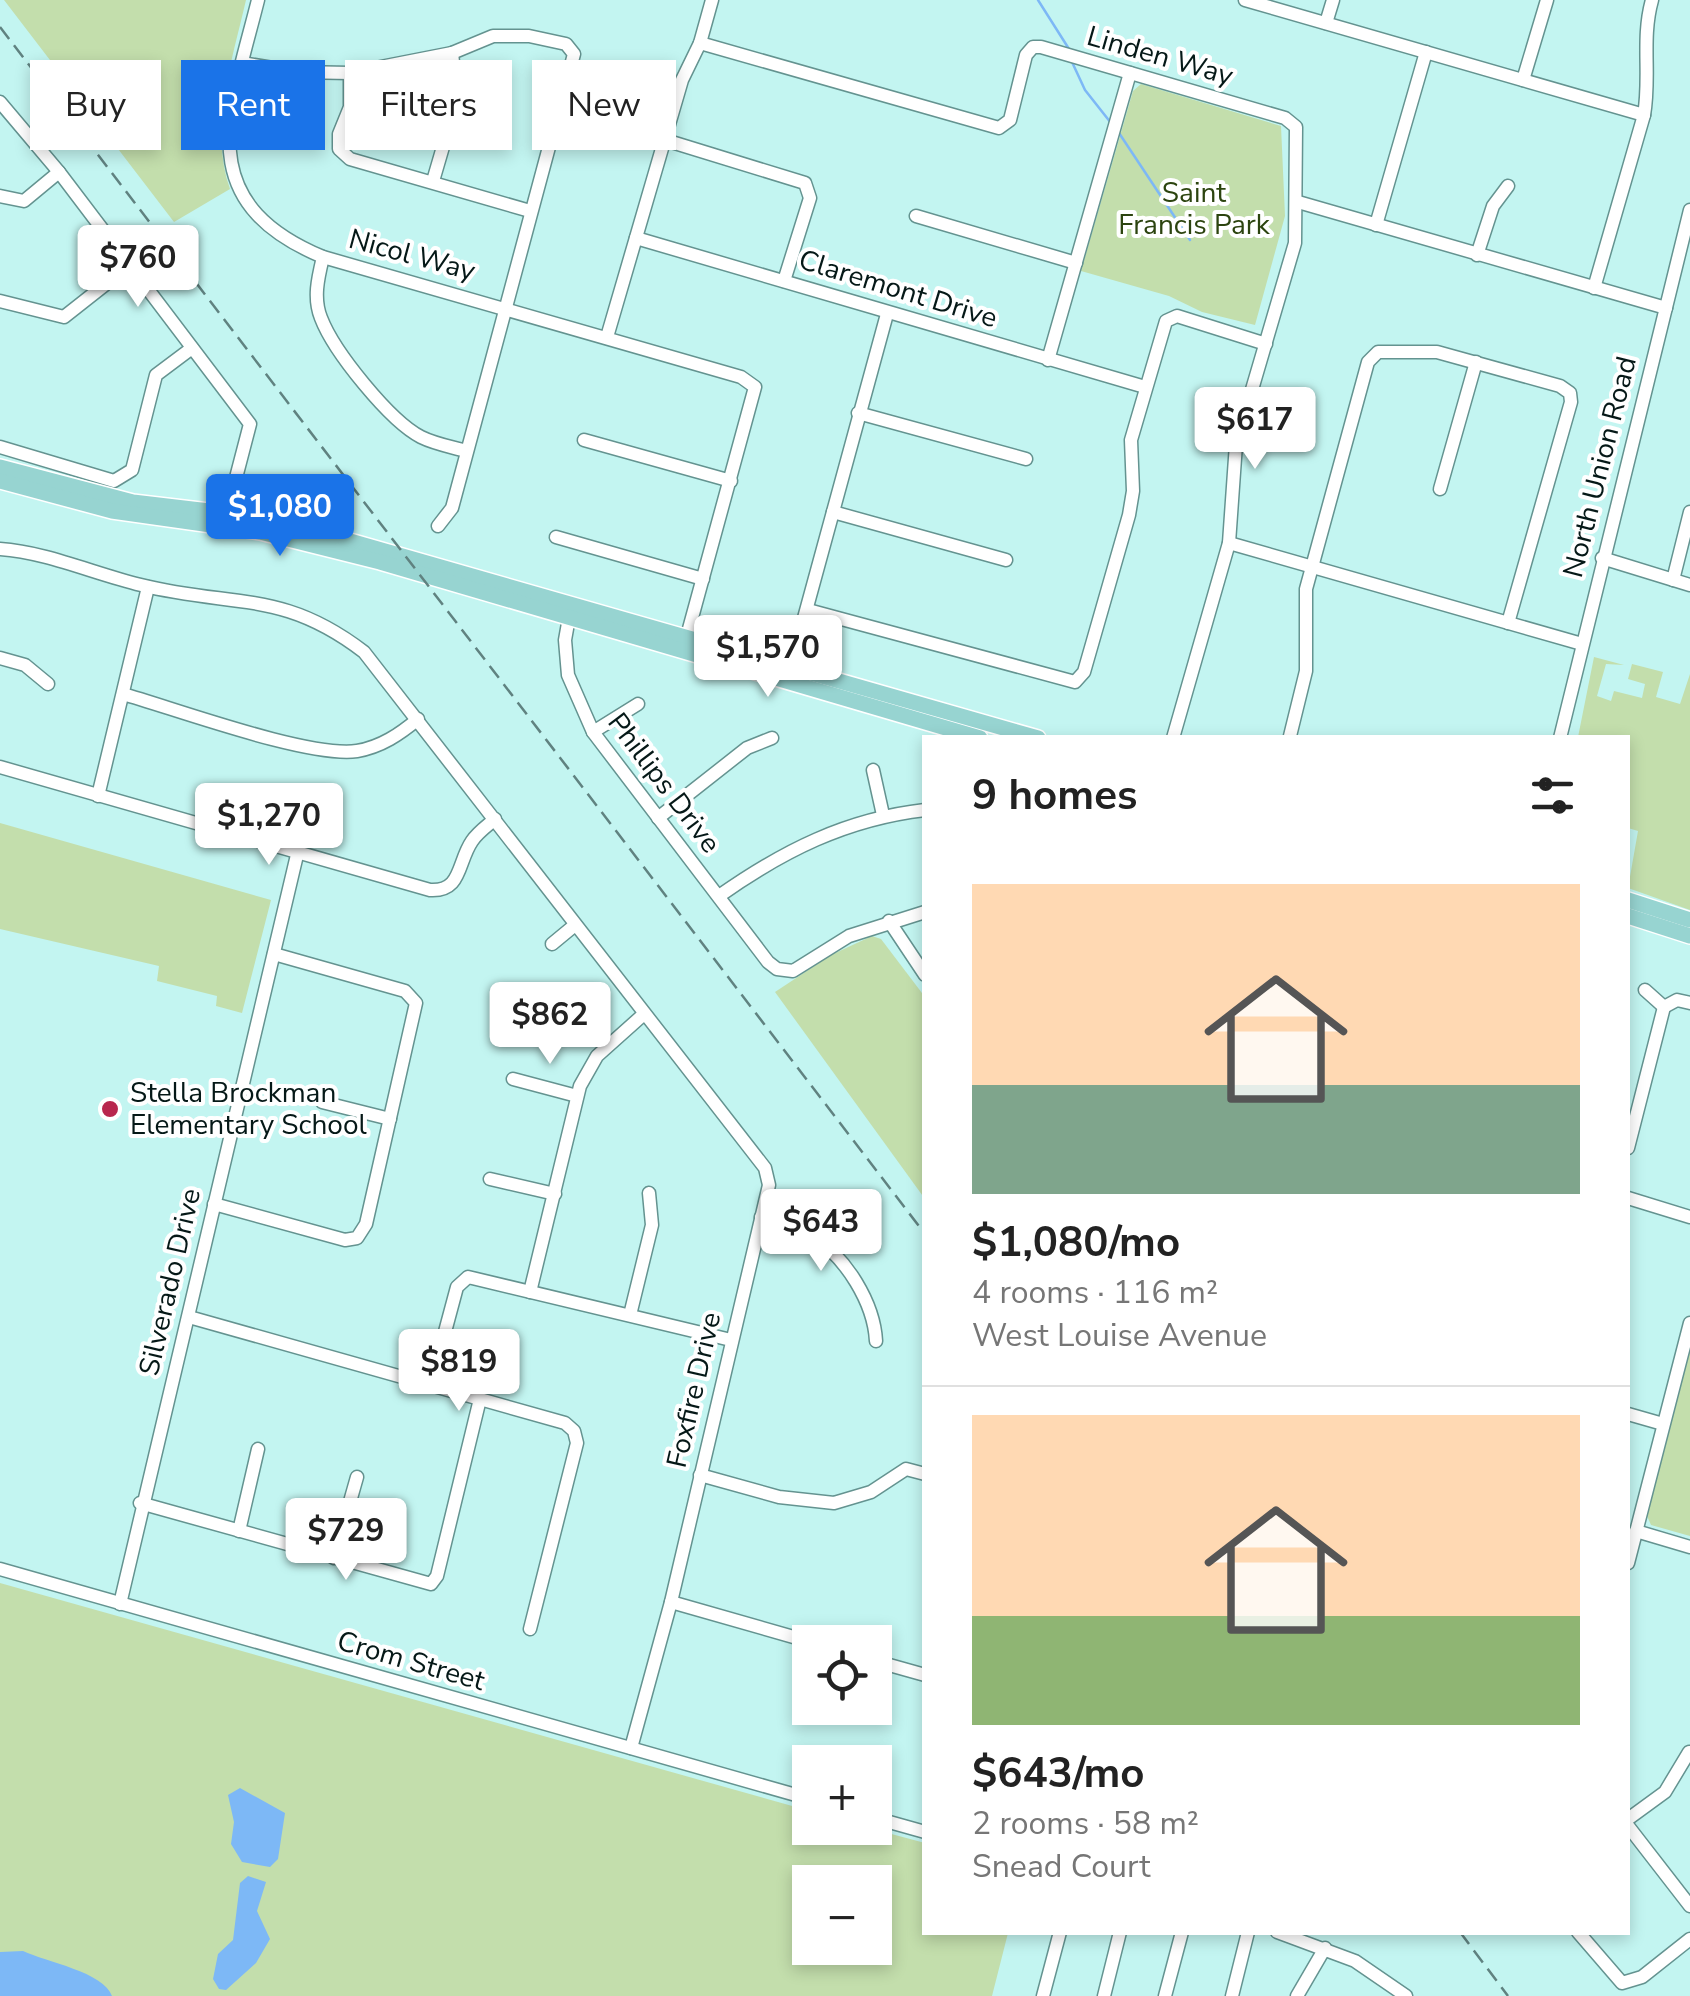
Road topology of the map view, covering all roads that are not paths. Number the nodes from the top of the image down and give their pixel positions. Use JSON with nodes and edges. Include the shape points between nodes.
{"nodes":[{"id":1,"x":258,"y":0,"type":"edge"},
{"id":2,"x":712,"y":0,"type":"edge"},
{"id":3,"x":1245,"y":0,"type":"edge"},
{"id":4,"x":1333,"y":0,"type":"edge"},
{"id":5,"x":1547,"y":0,"type":"edge"},
{"id":6,"x":1652,"y":0,"type":"edge"},
{"id":7,"x":1326,"y":23,"type":"junction"},
{"id":8,"x":700,"y":44,"type":"junction"},
{"id":9,"x":1426,"y":52,"type":"junction"},
{"id":10,"x":452,"y":53,"type":"junction"},
{"id":11,"x":243,"y":60,"type":"edge"},
{"id":12,"x":416,"y":60,"type":"edge"},
{"id":13,"x":1130,"y":73,"type":"junction"},
{"id":14,"x":1524,"y":80,"type":"junction"},
{"id":15,"x":676,"y":101,"type":"edge"},
{"id":16,"x":0,"y":102,"type":"edge"},
{"id":17,"x":1644,"y":115,"type":"junction"},
{"id":18,"x":345,"y":120,"type":"edge"},
{"id":19,"x":676,"y":143,"type":"edge"},
{"id":20,"x":230,"y":150,"type":"edge"},
{"id":21,"x":662,"y":150,"type":"edge"},
{"id":22,"x":59,"y":172,"type":"junction"},
{"id":23,"x":433,"y":181,"type":"junction"},
{"id":24,"x":1508,"y":186,"type":"dead end"},
{"id":25,"x":0,"y":196,"type":"edge"},
{"id":26,"x":1298,"y":202,"type":"junction"},
{"id":27,"x":530,"y":210,"type":"junction"},
{"id":28,"x":1690,"y":210,"type":"edge"},
{"id":29,"x":916,"y":216,"type":"dead end"},
{"id":30,"x":1376,"y":225,"type":"junction"},
{"id":31,"x":636,"y":238,"type":"junction"},
{"id":32,"x":1478,"y":255,"type":"junction"},
{"id":33,"x":323,"y":257,"type":"junction"},
{"id":34,"x":1076,"y":263,"type":"junction"},
{"id":35,"x":130,"y":266,"type":"junction"},
{"id":36,"x":784,"y":281,"type":"junction"},
{"id":37,"x":1594,"y":288,"type":"junction"},
{"id":38,"x":0,"y":301,"type":"edge"},
{"id":39,"x":506,"y":306,"type":"junction"},
{"id":40,"x":1666,"y":308,"type":"junction"},
{"id":41,"x":887,"y":314,"type":"junction"},
{"id":42,"x":608,"y":337,"type":"junction"},
{"id":43,"x":1266,"y":344,"type":"junction"},
{"id":44,"x":192,"y":348,"type":"junction"},
{"id":45,"x":1048,"y":360,"type":"junction"},
{"id":46,"x":1476,"y":362,"type":"junction"},
{"id":47,"x":1144,"y":388,"type":"junction"},
{"id":48,"x":858,"y":413,"type":"junction"},
{"id":49,"x":584,"y":440,"type":"dead end"},
{"id":50,"x":0,"y":448,"type":"edge"},
{"id":51,"x":466,"y":451,"type":"junction"},
{"id":52,"x":1026,"y":460,"type":"dead end"},
{"id":53,"x":0,"y":467,"type":"edge"},
{"id":54,"x":0,"y":480,"type":"edge"},
{"id":55,"x":731,"y":481,"type":"junction"},
{"id":56,"x":1440,"y":489,"type":"dead end"},
{"id":57,"x":833,"y":512,"type":"junction"},
{"id":58,"x":1690,"y":512,"type":"edge"},
{"id":59,"x":225,"y":519,"type":"junction"},
{"id":60,"x":438,"y":526,"type":"dead end"},
{"id":61,"x":556,"y":537,"type":"dead end"},
{"id":62,"x":1229,"y":542,"type":"junction"},
{"id":63,"x":0,"y":548,"type":"edge"},
{"id":64,"x":1602,"y":558,"type":"junction"},
{"id":65,"x":1006,"y":560,"type":"dead end"},
{"id":66,"x":1311,"y":567,"type":"junction"},
{"id":67,"x":702,"y":579,"type":"junction"},
{"id":68,"x":1673,"y":580,"type":"junction"},
{"id":69,"x":1690,"y":585,"type":"edge"},
{"id":70,"x":148,"y":587,"type":"junction"},
{"id":71,"x":808,"y":610,"type":"junction"},
{"id":72,"x":570,"y":611,"type":"junction"},
{"id":73,"x":1508,"y":623,"type":"junction"},
{"id":74,"x":684,"y":644,"type":"junction"},
{"id":75,"x":1582,"y":644,"type":"junction"},
{"id":76,"x":0,"y":658,"type":"edge"},
{"id":77,"x":789,"y":674,"type":"junction"},
{"id":78,"x":48,"y":684,"type":"dead end"},
{"id":79,"x":123,"y":694,"type":"junction"},
{"id":80,"x":638,"y":704,"type":"dead end"},
{"id":81,"x":418,"y":719,"type":"junction"},
{"id":82,"x":593,"y":732,"type":"junction"},
{"id":83,"x":971,"y":735,"type":"edge"},
{"id":84,"x":1026,"y":735,"type":"edge"},
{"id":85,"x":1174,"y":735,"type":"edge"},
{"id":86,"x":1290,"y":735,"type":"edge"},
{"id":87,"x":1561,"y":735,"type":"edge"},
{"id":88,"x":772,"y":738,"type":"dead end"},
{"id":89,"x":0,"y":767,"type":"edge"},
{"id":90,"x":873,"y":770,"type":"dead end"},
{"id":91,"x":98,"y":796,"type":"junction"},
{"id":92,"x":922,"y":810,"type":"edge"},
{"id":93,"x":883,"y":815,"type":"junction"},
{"id":94,"x":658,"y":818,"type":"junction"},
{"id":95,"x":495,"y":819,"type":"junction"},
{"id":96,"x":297,"y":854,"type":"junction"},
{"id":97,"x":719,"y":896,"type":"junction"},
{"id":98,"x":1630,"y":901,"type":"edge"},
{"id":99,"x":922,"y":913,"type":"edge"},
{"id":100,"x":1630,"y":917,"type":"edge"},
{"id":101,"x":1690,"y":920,"type":"edge"},
{"id":102,"x":889,"y":921,"type":"junction"},
{"id":103,"x":575,"y":925,"type":"junction"},
{"id":104,"x":1690,"y":936,"type":"edge"},
{"id":105,"x":552,"y":944,"type":"dead end"},
{"id":106,"x":274,"y":954,"type":"junction"},
{"id":107,"x":922,"y":970,"type":"edge"},
{"id":108,"x":1645,"y":990,"type":"dead end"},
{"id":109,"x":1690,"y":1003,"type":"edge"},
{"id":110,"x":1664,"y":1007,"type":"junction"},
{"id":111,"x":644,"y":1014,"type":"junction"},
{"id":112,"x":512,"y":1079,"type":"dead end"},
{"id":113,"x":577,"y":1096,"type":"junction"},
{"id":114,"x":322,"y":1102,"type":"dead end"},
{"id":115,"x":390,"y":1119,"type":"junction"},
{"id":116,"x":1630,"y":1140,"type":"edge"},
{"id":117,"x":490,"y":1179,"type":"dead end"},
{"id":118,"x":648,"y":1193,"type":"dead end"},
{"id":119,"x":555,"y":1194,"type":"junction"},
{"id":120,"x":1630,"y":1199,"type":"edge"},
{"id":121,"x":214,"y":1204,"type":"junction"},
{"id":122,"x":760,"y":1217,"type":"junction"},
{"id":123,"x":1690,"y":1217,"type":"edge"},
{"id":124,"x":530,"y":1292,"type":"junction"},
{"id":125,"x":189,"y":1316,"type":"junction"},
{"id":126,"x":630,"y":1316,"type":"junction"},
{"id":127,"x":1690,"y":1324,"type":"edge"},
{"id":128,"x":731,"y":1340,"type":"junction"},
{"id":129,"x":876,"y":1342,"type":"dead end"},
{"id":130,"x":432,"y":1384,"type":"junction"},
{"id":131,"x":480,"y":1399,"type":"junction"},
{"id":132,"x":1630,"y":1415,"type":"edge"},
{"id":133,"x":1663,"y":1424,"type":"junction"},
{"id":134,"x":258,"y":1449,"type":"dead end"},
{"id":135,"x":922,"y":1473,"type":"edge"},
{"id":136,"x":700,"y":1474,"type":"junction"},
{"id":137,"x":357,"y":1477,"type":"dead end"},
{"id":138,"x":140,"y":1503,"type":"junction"},
{"id":139,"x":239,"y":1531,"type":"junction"},
{"id":140,"x":1636,"y":1531,"type":"junction"},
{"id":141,"x":1690,"y":1546,"type":"edge"},
{"id":142,"x":1630,"y":1555,"type":"edge"},
{"id":143,"x":334,"y":1558,"type":"junction"},
{"id":144,"x":0,"y":1569,"type":"edge"},
{"id":145,"x":670,"y":1602,"type":"junction"},
{"id":146,"x":120,"y":1604,"type":"junction"},
{"id":147,"x":530,"y":1628,"type":"dead end"},
{"id":148,"x":792,"y":1636,"type":"edge"},
{"id":149,"x":892,"y":1665,"type":"edge"},
{"id":150,"x":922,"y":1674,"type":"edge"},
{"id":151,"x":631,"y":1748,"type":"junction"},
{"id":152,"x":1689,"y":1752,"type":"edge"},
{"id":153,"x":792,"y":1794,"type":"edge"},
{"id":154,"x":1630,"y":1817,"type":"edge"},
{"id":155,"x":892,"y":1823,"type":"edge"},
{"id":156,"x":1630,"y":1829,"type":"edge"},
{"id":157,"x":922,"y":1831,"type":"edge"},
{"id":158,"x":1690,"y":1906,"type":"edge"},
{"id":159,"x":1059,"y":1935,"type":"edge"},
{"id":160,"x":1119,"y":1935,"type":"edge"},
{"id":161,"x":1181,"y":1935,"type":"edge"},
{"id":162,"x":1247,"y":1935,"type":"edge"},
{"id":163,"x":1286,"y":1935,"type":"edge"},
{"id":164,"x":1580,"y":1935,"type":"edge"},
{"id":165,"x":1690,"y":1940,"type":"edge"},
{"id":166,"x":1325,"y":1948,"type":"junction"},
{"id":167,"x":1403,"y":1995,"type":"edge"},
{"id":168,"x":1043,"y":1996,"type":"edge"},
{"id":169,"x":1104,"y":1996,"type":"edge"},
{"id":170,"x":1165,"y":1996,"type":"edge"},
{"id":171,"x":1232,"y":1996,"type":"edge"},
{"id":172,"x":1298,"y":1996,"type":"edge"}],
"edges":[{"from":1,"to":11,"type":"street","name":"Nicol Way"},
{"from":2,"to":8,"type":"street"},
{"from":3,"to":7,"type":"street"},
{"from":4,"to":7,"type":"street"},
{"from":5,"to":14,"type":"street"},
{"from":6,"to":17,"type":"street","via":[[1644,37]]},
{"from":7,"to":9,"type":"street"},
{"from":8,"to":13,"type":"street","name":"Linden Way","via":[[1000,128],[1010,120],[1033,47]]},
{"from":8,"to":15,"type":"street"},
{"from":9,"to":14,"type":"street"},
{"from":9,"to":30,"type":"street"},
{"from":10,"to":12,"type":"street"},
{"from":10,"to":23,"type":"street","via":[[457,98]]},
{"from":10,"to":27,"type":"street","via":[[511,36],[566,44],[574,54]]},
{"from":13,"to":26,"type":"street","name":"Linden Way","via":[[1290,120],[1297,132]]},
{"from":13,"to":34,"type":"street"},
{"from":14,"to":17,"type":"street"},
{"from":16,"to":22,"type":"street"},
{"from":17,"to":37,"type":"street"},
{"from":18,"to":23,"type":"street","via":[[340,149],[350,159]]},
{"from":19,"to":36,"type":"street","via":[[806,183],[810,198]]},
{"from":20,"to":33,"type":"street","name":"Nicol Way","via":[[255,214],[282,240]]},
{"from":21,"to":31,"type":"street"},
{"from":22,"to":25,"type":"street","via":[[24,200]]},
{"from":22,"to":35,"type":"street"},
{"from":23,"to":27,"type":"street"},
{"from":24,"to":32,"type":"street","via":[[1493,206]]},
{"from":26,"to":30,"type":"street"},
{"from":26,"to":43,"type":"street","via":[[1295,242]]},
{"from":27,"to":39,"type":"street"},
{"from":28,"to":40,"type":"street","name":"North Union Road"},
{"from":29,"to":34,"type":"street"},
{"from":30,"to":32,"type":"street"},
{"from":31,"to":36,"type":"street","name":"Claremont Drive"},
{"from":31,"to":42,"type":"street"},
{"from":32,"to":37,"type":"street"},
{"from":33,"to":39,"type":"street","name":"Nicol Way"},
{"from":33,"to":51,"type":"street","via":[[316,288],[320,316],[335,344],[400,423],[424,439]]},
{"from":34,"to":45,"type":"street"},
{"from":35,"to":38,"type":"street","via":[[64,317]]},
{"from":35,"to":44,"type":"street"},
{"from":36,"to":41,"type":"street","name":"Claremont Drive"},
{"from":37,"to":40,"type":"street"},
{"from":39,"to":42,"type":"street","name":"Nicol Way"},
{"from":39,"to":51,"type":"street"},
{"from":40,"to":64,"type":"street","name":"North Union Road"},
{"from":41,"to":45,"type":"street","name":"Claremont Drive"},
{"from":41,"to":48,"type":"street"},
{"from":42,"to":55,"type":"street","name":"Nicol Way","via":[[752,381],[752,409]]},
{"from":43,"to":47,"type":"street","via":[[1177,316],[1164,325]]},
{"from":43,"to":62,"type":"street","via":[[1236,444]]},
{"from":44,"to":50,"type":"street","via":[[156,375],[132,470],[114,481]]},
{"from":44,"to":59,"type":"street","via":[[250,424]]},
{"from":45,"to":47,"type":"street","name":"Claremont Drive"},
{"from":46,"to":56,"type":"street"},
{"from":46,"to":66,"type":"street","via":[[1437,352],[1378,352],[1368,362]]},
{"from":46,"to":73,"type":"street","via":[[1568,390],[1572,402]]},
{"from":47,"to":71,"type":"street","via":[[1131,440],[1129,514],[1084,672],[1071,684]]},
{"from":48,"to":52,"type":"street"},
{"from":48,"to":57,"type":"street"},
{"from":49,"to":55,"type":"street"},
{"from":51,"to":60,"type":"street","via":[[452,508]]},
{"from":53,"to":59,"type":"main road"},
{"from":54,"to":59,"type":"main road","via":[[112,512]]},
{"from":55,"to":67,"type":"street"},
{"from":57,"to":65,"type":"street"},
{"from":57,"to":71,"type":"street"},
{"from":58,"to":68,"type":"street"},
{"from":59,"to":72,"type":"main road"},
{"from":61,"to":67,"type":"street"},
{"from":62,"to":66,"type":"street"},
{"from":62,"to":85,"type":"street"},
{"from":63,"to":70,"type":"street","name":"Foxfire Drive"},
{"from":64,"to":68,"type":"street"},
{"from":64,"to":75,"type":"street","name":"North Union Road"},
{"from":66,"to":73,"type":"street"},
{"from":66,"to":86,"type":"street","via":[[1303,614],[1306,671]]},
{"from":67,"to":74,"type":"street"},
{"from":68,"to":69,"type":"street"},
{"from":70,"to":79,"type":"street"},
{"from":70,"to":81,"type":"street","name":"Foxfire Drive","via":[[308,615],[364,652]]},
{"from":71,"to":77,"type":"street"},
{"from":72,"to":74,"type":"main road"},
{"from":72,"to":82,"type":"street","name":"Phillips Drive","via":[[568,675]]},
{"from":73,"to":75,"type":"street"},
{"from":74,"to":77,"type":"main road"},
{"from":75,"to":87,"type":"street","name":"North Union Road"},
{"from":76,"to":78,"type":"street","via":[[25,665]]},
{"from":77,"to":83,"type":"main road"},
{"from":77,"to":84,"type":"main road"},
{"from":79,"to":81,"type":"street","via":[[332,751],[368,749]]},
{"from":79,"to":91,"type":"street"},
{"from":80,"to":82,"type":"street"},
{"from":81,"to":95,"type":"street","name":"Foxfire Drive"},
{"from":82,"to":94,"type":"street","name":"Phillips Drive"},
{"from":88,"to":94,"type":"street","via":[[748,748]]},
{"from":89,"to":91,"type":"street"},
{"from":90,"to":93,"type":"street"},
{"from":91,"to":96,"type":"street"},
{"from":92,"to":93,"type":"street"},
{"from":93,"to":97,"type":"street","via":[[789,850]]},
{"from":94,"to":97,"type":"street","name":"Phillips Drive"},
{"from":95,"to":96,"type":"street","via":[[470,844],[444,891]]},
{"from":95,"to":103,"type":"street","name":"Foxfire Drive"},
{"from":96,"to":106,"type":"street","name":"Silverado Drive"},
{"from":97,"to":102,"type":"street","name":"Phillips Drive","via":[[777,969],[800,968],[849,936]]},
{"from":98,"to":101,"type":"main road"},
{"from":99,"to":102,"type":"street"},
{"from":100,"to":104,"type":"main road"},
{"from":102,"to":107,"type":"street"},
{"from":103,"to":105,"type":"street"},
{"from":103,"to":111,"type":"street","name":"Foxfire Drive"},
{"from":106,"to":115,"type":"street","via":[[404,991],[416,1003]]},
{"from":106,"to":121,"type":"street","name":"Silverado Drive"},
{"from":108,"to":110,"type":"street"},
{"from":109,"to":110,"type":"street"},
{"from":110,"to":116,"type":"street"},
{"from":111,"to":113,"type":"street","via":[[597,1056]]},
{"from":111,"to":122,"type":"street","name":"Foxfire Drive","via":[[765,1168],[769,1185]]},
{"from":112,"to":113,"type":"street"},
{"from":113,"to":119,"type":"street"},
{"from":114,"to":115,"type":"street"},
{"from":115,"to":121,"type":"street","via":[[357,1238]]},
{"from":117,"to":119,"type":"street"},
{"from":118,"to":126,"type":"street","via":[[652,1225]]},
{"from":119,"to":124,"type":"street"},
{"from":120,"to":123,"type":"street"},
{"from":121,"to":125,"type":"street","name":"Silverado Drive"},
{"from":122,"to":128,"type":"street","name":"Foxfire Drive"},
{"from":122,"to":129,"type":"street","via":[[800,1230],[828,1249],[870,1305]]},
{"from":124,"to":126,"type":"street"},
{"from":124,"to":130,"type":"street","via":[[468,1277],[457,1287]]},
{"from":125,"to":130,"type":"street"},
{"from":125,"to":138,"type":"street","name":"Silverado Drive"},
{"from":126,"to":128,"type":"street"},
{"from":127,"to":133,"type":"street"},
{"from":128,"to":136,"type":"street","name":"Foxfire Drive"},
{"from":130,"to":131,"type":"street"},
{"from":131,"to":143,"type":"street","via":[[431,1584]]},
{"from":131,"to":147,"type":"street","via":[[565,1423],[577,1443]]},
{"from":132,"to":133,"type":"street"},
{"from":133,"to":140,"type":"street"},
{"from":134,"to":139,"type":"street"},
{"from":135,"to":136,"type":"street","via":[[906,1469],[846,1500],[812,1504]]},
{"from":136,"to":145,"type":"street","name":"Foxfire Drive"},
{"from":137,"to":143,"type":"street"},
{"from":138,"to":139,"type":"street"},
{"from":138,"to":146,"type":"street","name":"Silverado Drive"},
{"from":139,"to":143,"type":"street"},
{"from":140,"to":141,"type":"street"},
{"from":140,"to":142,"type":"street"},
{"from":144,"to":146,"type":"street","name":"Crom Street"},
{"from":145,"to":148,"type":"street"},
{"from":145,"to":151,"type":"street","name":"Foxfire Drive"},
{"from":146,"to":151,"type":"street","name":"Crom Street"},
{"from":149,"to":150,"type":"street"},
{"from":151,"to":153,"type":"street","name":"Crom Street"},
{"from":152,"to":154,"type":"street","via":[[1665,1792]]},
{"from":155,"to":157,"type":"street"},
{"from":156,"to":158,"type":"street"},
{"from":159,"to":168,"type":"street"},
{"from":160,"to":169,"type":"street"},
{"from":161,"to":170,"type":"street"},
{"from":162,"to":171,"type":"street"},
{"from":163,"to":166,"type":"street"},
{"from":164,"to":165,"type":"street","via":[[1622,1984]]},
{"from":166,"to":167,"type":"street"},
{"from":166,"to":172,"type":"street"}]}
